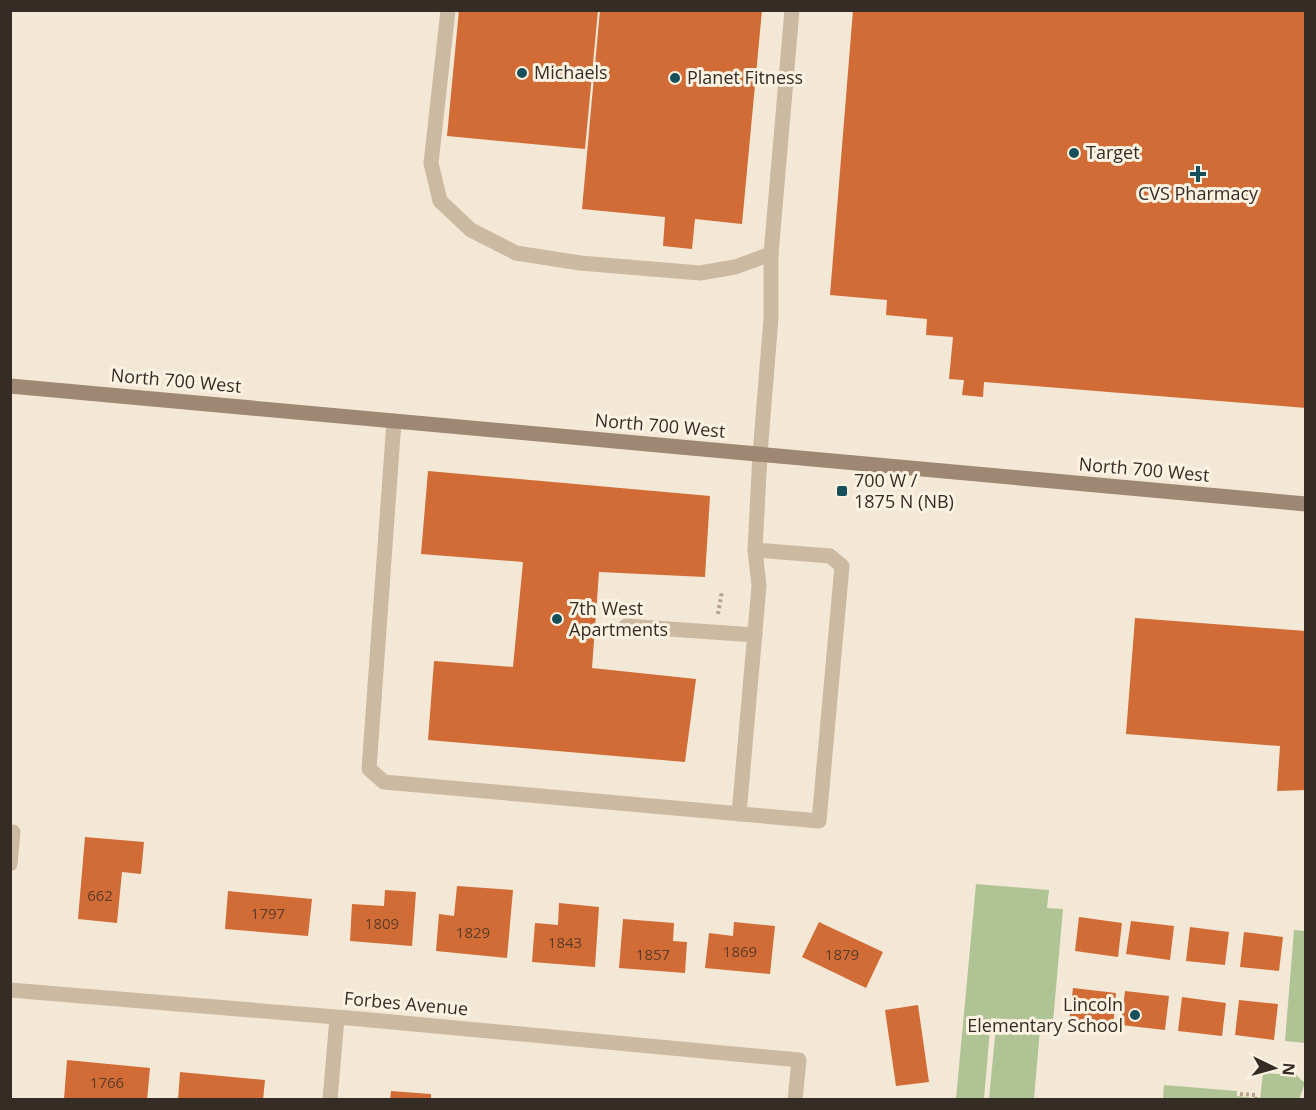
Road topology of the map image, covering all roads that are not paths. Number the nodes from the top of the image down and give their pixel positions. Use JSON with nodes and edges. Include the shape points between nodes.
{"nodes":[{"id":1,"x":448,"y":10,"type":"edge"},
{"id":2,"x":792,"y":10,"type":"edge"},
{"id":3,"x":771,"y":255,"type":"junction"},
{"id":4,"x":10,"y":386,"type":"edge"},
{"id":5,"x":394,"y":422,"type":"junction"},
{"id":6,"x":760,"y":454,"type":"junction"},
{"id":7,"x":1305,"y":504,"type":"edge"},
{"id":8,"x":755,"y":550,"type":"junction"},
{"id":9,"x":626,"y":626,"type":"dead end"},
{"id":10,"x":755,"y":635,"type":"junction"},
{"id":11,"x":739,"y":814,"type":"junction"},
{"id":12,"x":14,"y":832,"type":"dead end"},
{"id":13,"x":10,"y":864,"type":"edge"},
{"id":14,"x":10,"y":990,"type":"edge"},
{"id":15,"x":337,"y":1018,"type":"junction"},
{"id":16,"x":330,"y":1100,"type":"edge"},
{"id":17,"x":795,"y":1100,"type":"edge"}],
"edges":[{"from":1,"to":3,"type":"street","via":[[431,163],[440,201],[471,230],[516,253],[612,266],[700,273]]},
{"from":2,"to":3,"type":"street"},
{"from":3,"to":6,"type":"street","via":[[771,318]]},
{"from":4,"to":5,"type":"street","name":"North 700 West"},
{"from":5,"to":6,"type":"street","name":"North 700 West"},
{"from":5,"to":11,"type":"street","via":[[369,769],[384,782]]},
{"from":6,"to":7,"type":"street","name":"North 700 West"},
{"from":6,"to":8,"type":"street"},
{"from":8,"to":10,"type":"street","via":[[759,586]]},
{"from":8,"to":11,"type":"street","via":[[830,556],[842,566],[819,821]]},
{"from":9,"to":10,"type":"street"},
{"from":10,"to":11,"type":"street"},
{"from":12,"to":13,"type":"street"},
{"from":14,"to":15,"type":"street","name":"Forbes Avenue"},
{"from":15,"to":16,"type":"street"},
{"from":15,"to":17,"type":"street","name":"Forbes Avenue","via":[[799,1060]]}]}
